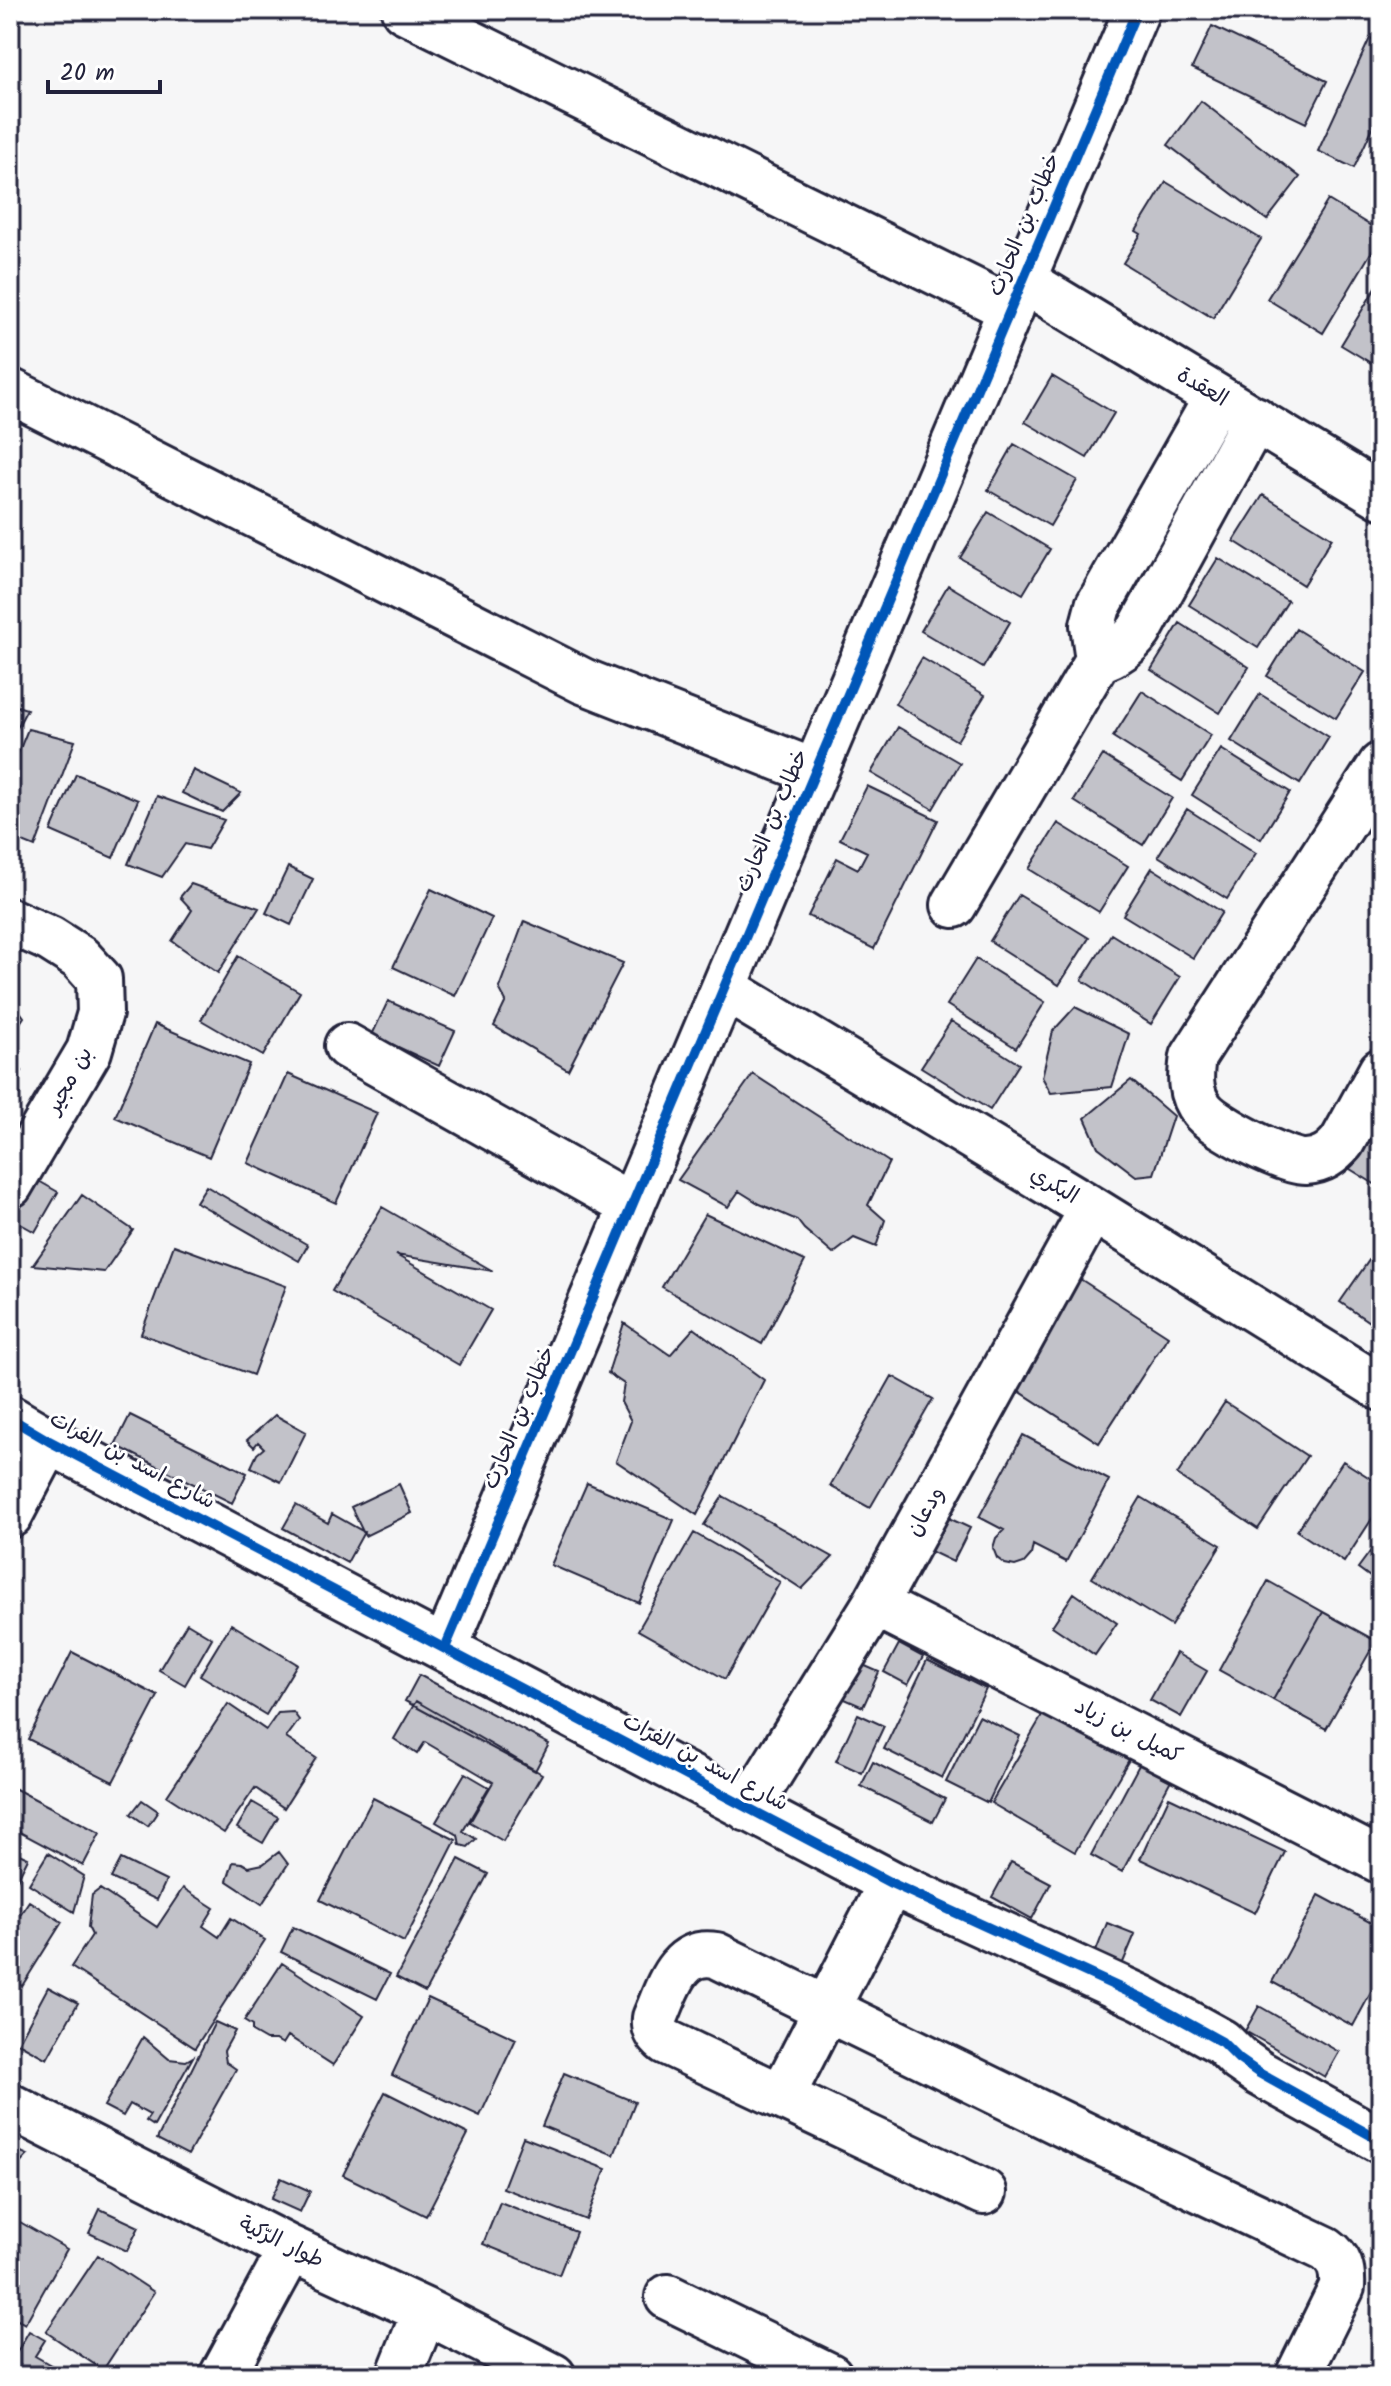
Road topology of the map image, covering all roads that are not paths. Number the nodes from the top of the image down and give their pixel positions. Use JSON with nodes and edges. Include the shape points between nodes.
{"nodes":[{"id":1,"x":404,"y":10,"type":"edge"},
{"id":2,"x":1137,"y":10,"type":"edge"},
{"id":3,"x":1017,"y":295,"type":"junction"},
{"id":4,"x":10,"y":391,"type":"edge"},
{"id":5,"x":1217,"y":397,"type":"junction"},
{"id":6,"x":1255,"y":419,"type":"junction"},
{"id":7,"x":1381,"y":496,"type":"edge"},
{"id":8,"x":1098,"y":660,"type":"junction"},
{"id":9,"x":1381,"y":765,"type":"edge"},
{"id":10,"x":815,"y":772,"type":"junction"},
{"id":11,"x":954,"y":905,"type":"dead end"},
{"id":12,"x":10,"y":921,"type":"edge"},
{"id":13,"x":724,"y":988,"type":"junction"},
{"id":14,"x":347,"y":1046,"type":"dead end"},
{"id":15,"x":1381,"y":1071,"type":"edge"},
{"id":16,"x":10,"y":1185,"type":"edge"},
{"id":17,"x":632,"y":1206,"type":"junction"},
{"id":18,"x":1092,"y":1209,"type":"junction"},
{"id":19,"x":1381,"y":1388,"type":"edge"},
{"id":20,"x":10,"y":1418,"type":"edge"},
{"id":21,"x":49,"y":1441,"type":"junction"},
{"id":22,"x":10,"y":1515,"type":"edge"},
{"id":23,"x":875,"y":1604,"type":"junction"},
{"id":24,"x":445,"y":1648,"type":"junction"},
{"id":25,"x":748,"y":1809,"type":"junction"},
{"id":26,"x":1381,"y":1861,"type":"edge"},
{"id":27,"x":891,"y":1883,"type":"junction"},
{"id":28,"x":826,"y":2009,"type":"junction"},
{"id":29,"x":1222,"y":2042,"type":"junction"},
{"id":30,"x":782,"y":2096,"type":"junction"},
{"id":31,"x":10,"y":2106,"type":"edge"},
{"id":32,"x":1381,"y":2110,"type":"edge"},
{"id":33,"x":1381,"y":2141,"type":"edge"},
{"id":34,"x":984,"y":2192,"type":"dead end"},
{"id":35,"x":291,"y":2249,"type":"junction"},
{"id":36,"x":668,"y":2297,"type":"dead end"},
{"id":37,"x":425,"y":2311,"type":"junction"},
{"id":38,"x":222,"y":2376,"type":"edge"},
{"id":39,"x":399,"y":2376,"type":"edge"},
{"id":40,"x":553,"y":2376,"type":"edge"},
{"id":41,"x":830,"y":2376,"type":"edge"},
{"id":42,"x":1298,"y":2376,"type":"edge"}],
"edges":[{"from":1,"to":3,"type":"street","name":"العقدة"},
{"from":2,"to":3,"type":"street","name":"خطاب بن الحارث"},
{"from":3,"to":5,"type":"street","name":"العقدة"},
{"from":3,"to":10,"type":"street","name":"خطاب بن الحارث"},
{"from":4,"to":10,"type":"street","via":[[583,681]]},
{"from":5,"to":6,"type":"street","name":"العقدة"},
{"from":5,"to":8,"type":"street","via":[[1098,606],[1093,625]]},
{"from":6,"to":7,"type":"street","name":"العقدة"},
{"from":6,"to":8,"type":"street","via":[[1139,631],[1127,646]]},
{"from":8,"to":11,"type":"street"},
{"from":9,"to":15,"type":"street","via":[[1193,1057],[1190,1075],[1202,1111],[1216,1124],[1284,1158],[1310,1162],[1323,1159],[1342,1142]]},
{"from":10,"to":13,"type":"street","name":"خطاب بن الحارث"},
{"from":12,"to":16,"type":"street","name":"بن مجير","via":[[80,958],[99,979],[100,1013],[89,1051]]},
{"from":13,"to":17,"type":"street","name":"خطاب بن الحارث"},
{"from":13,"to":18,"type":"street","name":"البكري"},
{"from":14,"to":17,"type":"street"},
{"from":17,"to":24,"type":"street","name":"خطاب بن الحارث"},
{"from":18,"to":19,"type":"street","name":"البكري"},
{"from":18,"to":23,"type":"street","name":"ودعان"},
{"from":20,"to":21,"type":"street","name":"شارع اسد بن الفرات"},
{"from":21,"to":22,"type":"street"},
{"from":21,"to":24,"type":"street","name":"شارع اسد بن الفرات"},
{"from":23,"to":25,"type":"street","name":"ودعان"},
{"from":23,"to":26,"type":"street","name":"كميل بن زياد"},
{"from":24,"to":25,"type":"street","name":"شارع اسد بن الفرات"},
{"from":25,"to":27,"type":"street","name":"شارع اسد بن الفرات"},
{"from":27,"to":28,"type":"street"},
{"from":27,"to":29,"type":"street","name":"شارع اسد بن الفرات","via":[[1142,1998]]},
{"from":28,"to":30,"type":"street"},
{"from":28,"to":30,"type":"street","via":[[716,1955],[695,1955],[679,1967],[655,2018],[658,2036]]},
{"from":28,"to":42,"type":"street","via":[[1334,2255],[1342,2287]]},
{"from":29,"to":32,"type":"street","name":"شارع اسد بن الفرات","via":[[1268,2053]]},
{"from":29,"to":33,"type":"street","name":"شارع اسد بن الفرات","via":[[1259,2073]]},
{"from":30,"to":34,"type":"street"},
{"from":31,"to":35,"type":"street","name":"طوار الرّكية"},
{"from":35,"to":37,"type":"street","name":"طوار الرّكية"},
{"from":35,"to":38,"type":"street"},
{"from":36,"to":41,"type":"street"},
{"from":37,"to":39,"type":"street"},
{"from":37,"to":40,"type":"street","name":"طوار الرّكية"}]}
